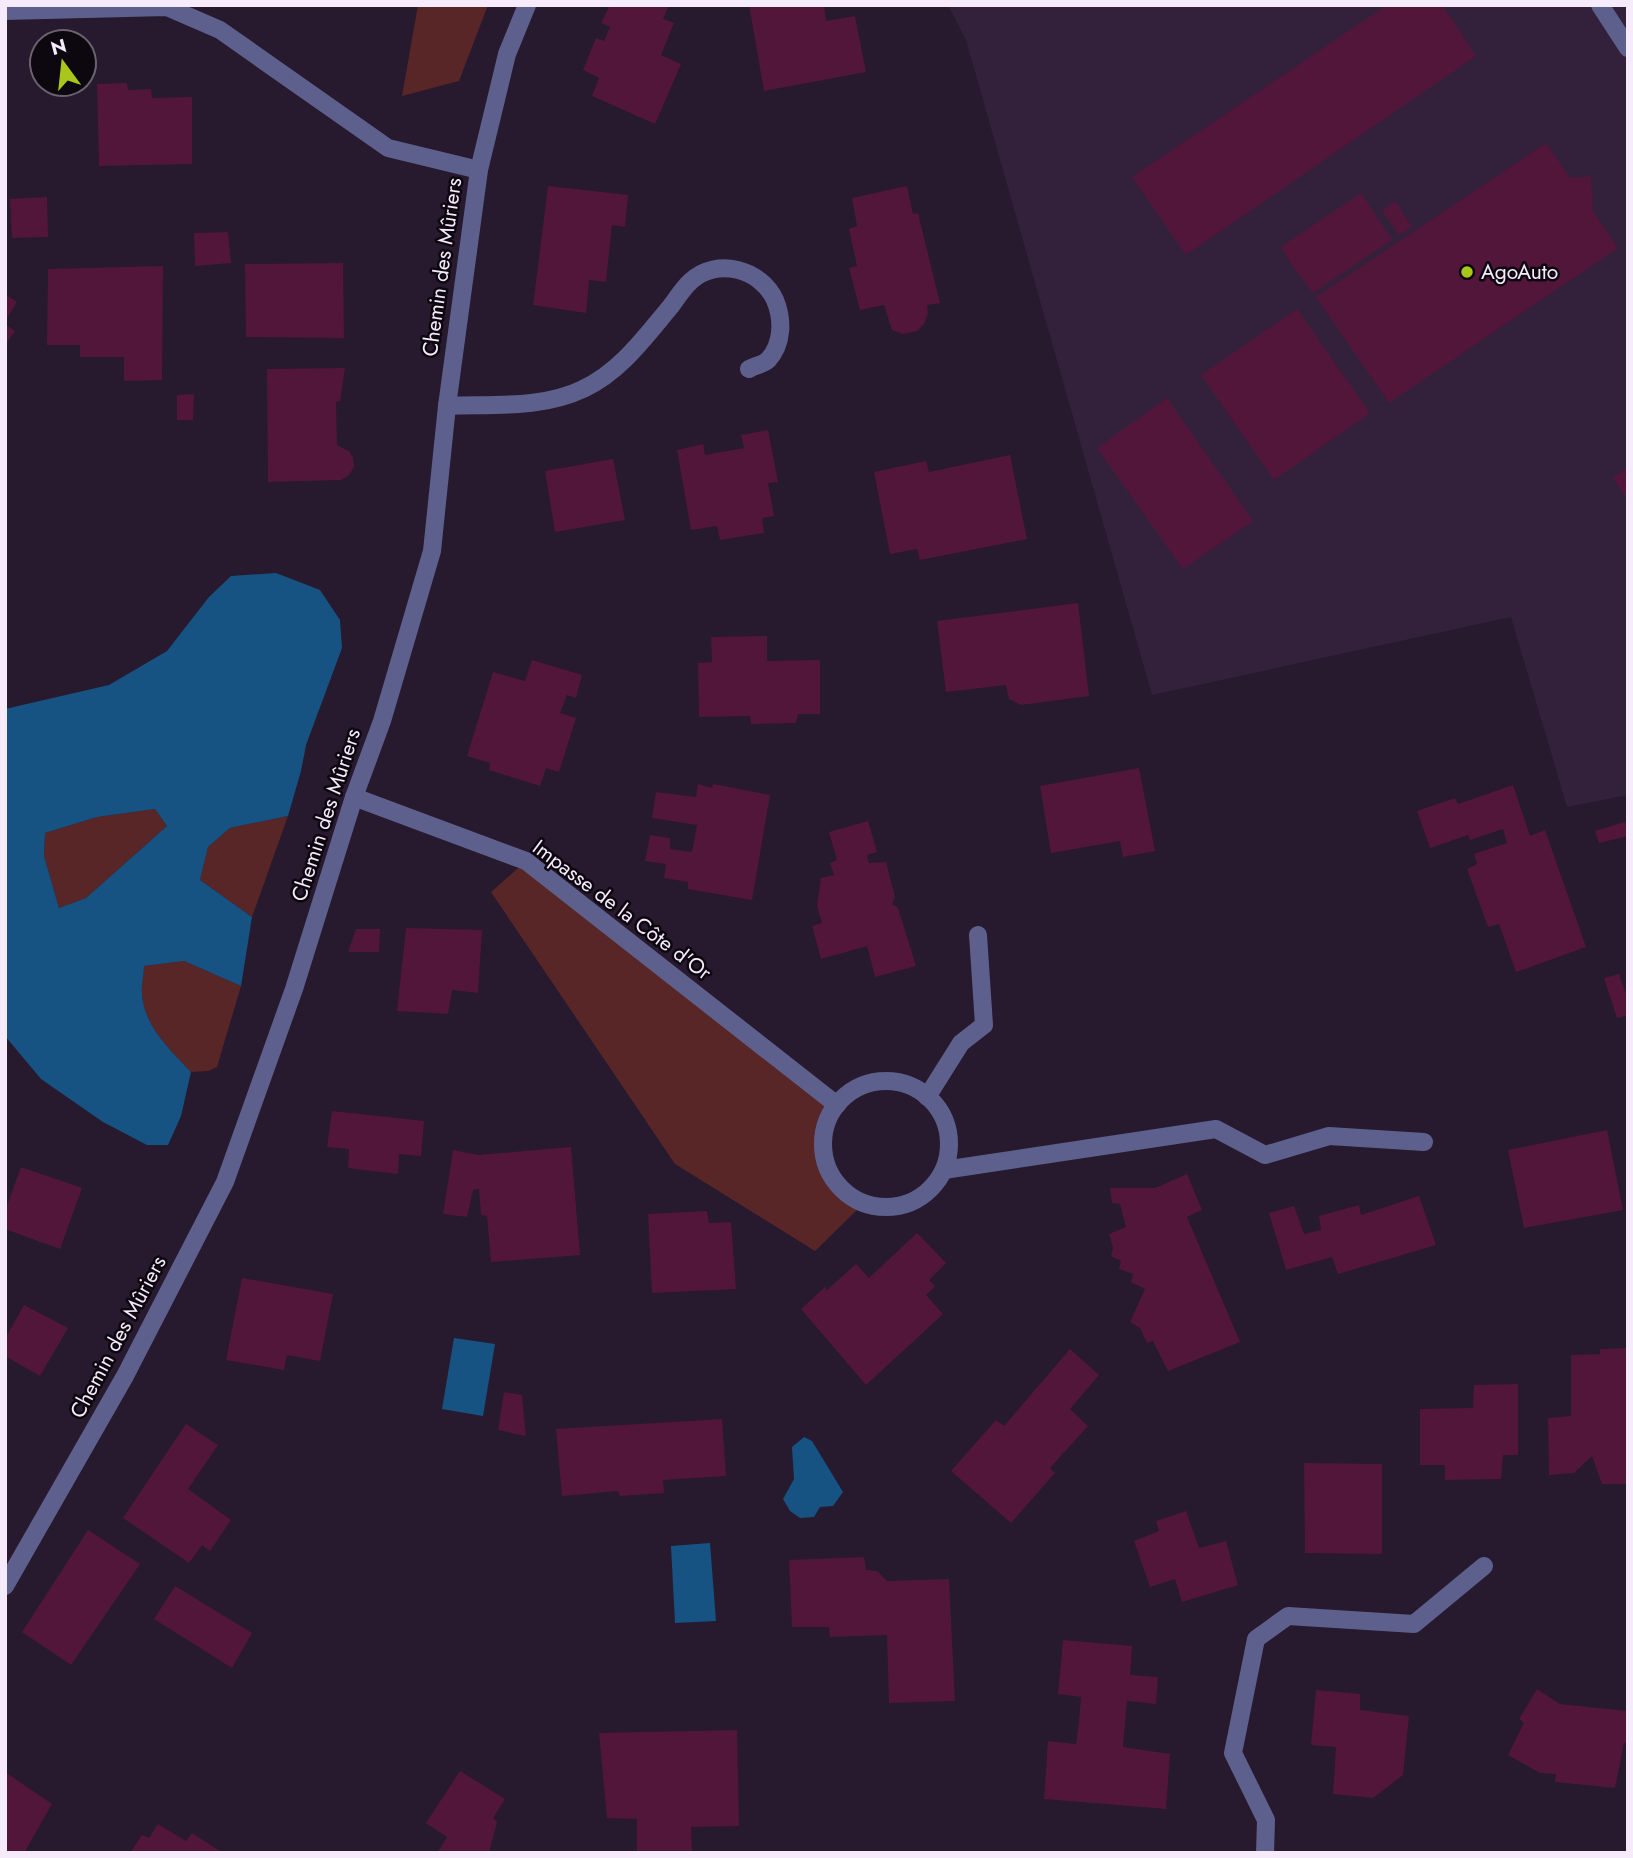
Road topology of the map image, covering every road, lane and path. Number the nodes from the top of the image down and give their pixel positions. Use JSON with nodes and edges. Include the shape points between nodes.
{"nodes":[{"id":1,"x":527,"y":5,"type":"edge"},
{"id":2,"x":1600,"y":5,"type":"edge"},
{"id":3,"x":167,"y":6,"type":"edge"},
{"id":4,"x":5,"y":11,"type":"edge"},
{"id":5,"x":1628,"y":48,"type":"edge"},
{"id":6,"x":478,"y":170,"type":"junction"},
{"id":7,"x":749,"y":369,"type":"dead end"},
{"id":8,"x":447,"y":406,"type":"junction"},
{"id":9,"x":354,"y":797,"type":"junction"},
{"id":10,"x":978,"y":935,"type":"dead end"},
{"id":11,"x":927,"y":1097,"type":"junction"},
{"id":12,"x":837,"y":1105,"type":"junction"},
{"id":13,"x":1424,"y":1142,"type":"dead end"},
{"id":14,"x":944,"y":1170,"type":"junction"},
{"id":15,"x":1484,"y":1566,"type":"dead end"},
{"id":16,"x":5,"y":1586,"type":"edge"},
{"id":17,"x":1265,"y":1853,"type":"edge"}],
"edges":[{"from":1,"to":6,"type":"street","name":"Chemin des Mûriers","via":[[507,54]]},
{"from":2,"to":5,"type":"street"},
{"from":3,"to":4,"type":"street"},
{"from":3,"to":6,"type":"street","via":[[220,30],[388,148]]},
{"from":6,"to":8,"type":"street","name":"Chemin des Mûriers"},
{"from":7,"to":8,"type":"street","via":[[767,360],[780,337],[780,313],[769,288],[749,272],[713,269],[692,280],[610,373],[582,390],[538,403]]},
{"from":8,"to":9,"type":"street","name":"Chemin des Mûriers","via":[[432,551]]},
{"from":9,"to":12,"type":"street","name":"Impasse de la Côte d'Or","via":[[526,861]]},
{"from":9,"to":16,"type":"street","name":"Chemin des Mûriers","via":[[294,989],[225,1182],[125,1376]]},
{"from":10,"to":11,"type":"street","via":[[984,1024],[961,1043]]},
{"from":11,"to":12,"type":"street","via":[[890,1081],[852,1091]]},
{"from":11,"to":14,"type":"street","via":[[948,1130]]},
{"from":12,"to":14,"type":"street","via":[[823,1138],[824,1156],[832,1177],[846,1193],[864,1203],[902,1206],[919,1198]]},
{"from":13,"to":14,"type":"street","via":[[1329,1136],[1265,1155],[1216,1129]]},
{"from":15,"to":17,"type":"street","via":[[1414,1624],[1288,1616],[1256,1639],[1233,1753],[1266,1820]]}]}
